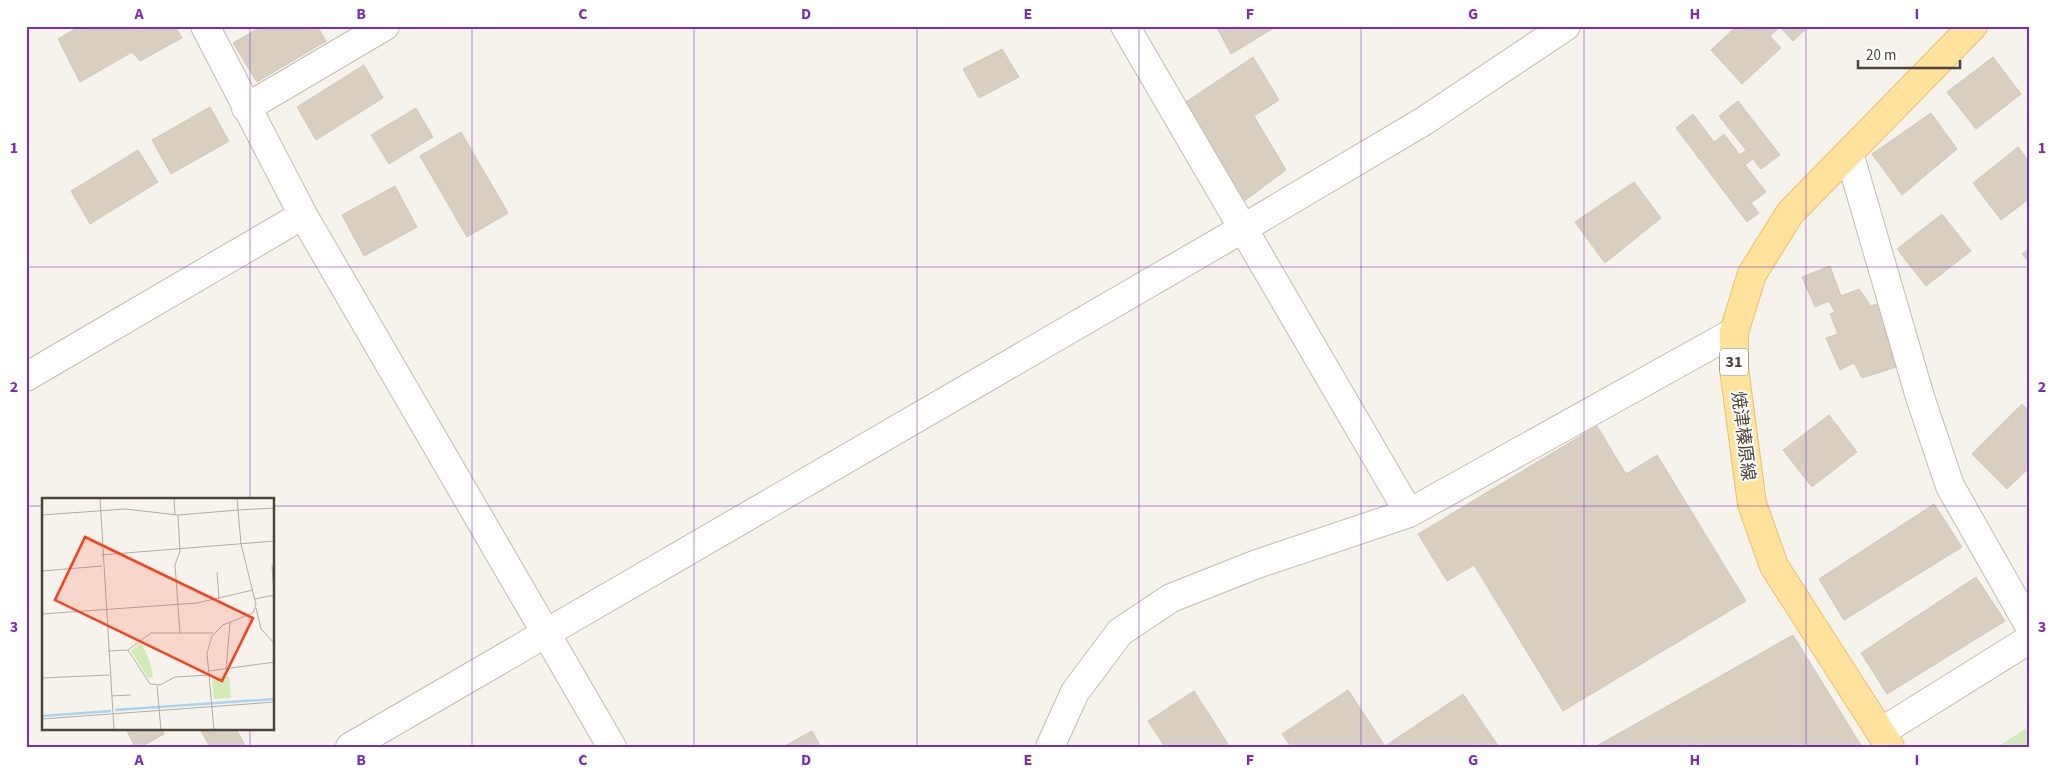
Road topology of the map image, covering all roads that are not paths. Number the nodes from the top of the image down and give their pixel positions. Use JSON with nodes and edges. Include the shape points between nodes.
{"nodes":[{"id":1,"x":206,"y":26,"type":"edge"},
{"id":2,"x":385,"y":26,"type":"edge"},
{"id":3,"x":1125,"y":26,"type":"edge"},
{"id":4,"x":1566,"y":26,"type":"edge"},
{"id":5,"x":1973,"y":26,"type":"edge"},
{"id":6,"x":246,"y":108,"type":"junction"},
{"id":7,"x":1849,"y":153,"type":"junction"},
{"id":8,"x":303,"y":215,"type":"junction"},
{"id":9,"x":1242,"y":229,"type":"junction"},
{"id":10,"x":1734,"y":332,"type":"junction"},
{"id":11,"x":26,"y":377,"type":"edge"},
{"id":12,"x":1409,"y":513,"type":"junction"},
{"id":13,"x":2030,"y":627,"type":"edge"},
{"id":14,"x":545,"y":633,"type":"junction"},
{"id":15,"x":2030,"y":639,"type":"edge"},
{"id":16,"x":1885,"y":739,"type":"edge"},
{"id":17,"x":350,"y":747,"type":"edge"},
{"id":18,"x":612,"y":747,"type":"edge"},
{"id":19,"x":1050,"y":747,"type":"edge"}],
"edges":[{"from":1,"to":6,"type":"street"},
{"from":2,"to":6,"type":"street"},
{"from":3,"to":9,"type":"street"},
{"from":4,"to":9,"type":"street","via":[[1424,121]]},
{"from":5,"to":7,"type":"main road","name":"焼津榛原線","number":"31"},
{"from":6,"to":8,"type":"street"},
{"from":7,"to":10,"type":"main road","name":"焼津榛原線","number":"31","via":[[1790,213],[1752,274]]},
{"from":7,"to":13,"type":"street","via":[[1920,397],[1950,486]]},
{"from":8,"to":11,"type":"street"},
{"from":8,"to":14,"type":"street"},
{"from":9,"to":12,"type":"street"},
{"from":9,"to":14,"type":"street"},
{"from":10,"to":12,"type":"street"},
{"from":10,"to":16,"type":"main road","name":"焼津榛原線","number":"31","via":[[1734,368],[1752,504],[1774,566]]},
{"from":12,"to":19,"type":"street","via":[[1257,564],[1171,598],[1120,632],[1075,692]]},
{"from":14,"to":17,"type":"street"},
{"from":14,"to":18,"type":"street"},
{"from":15,"to":16,"type":"street"}]}
